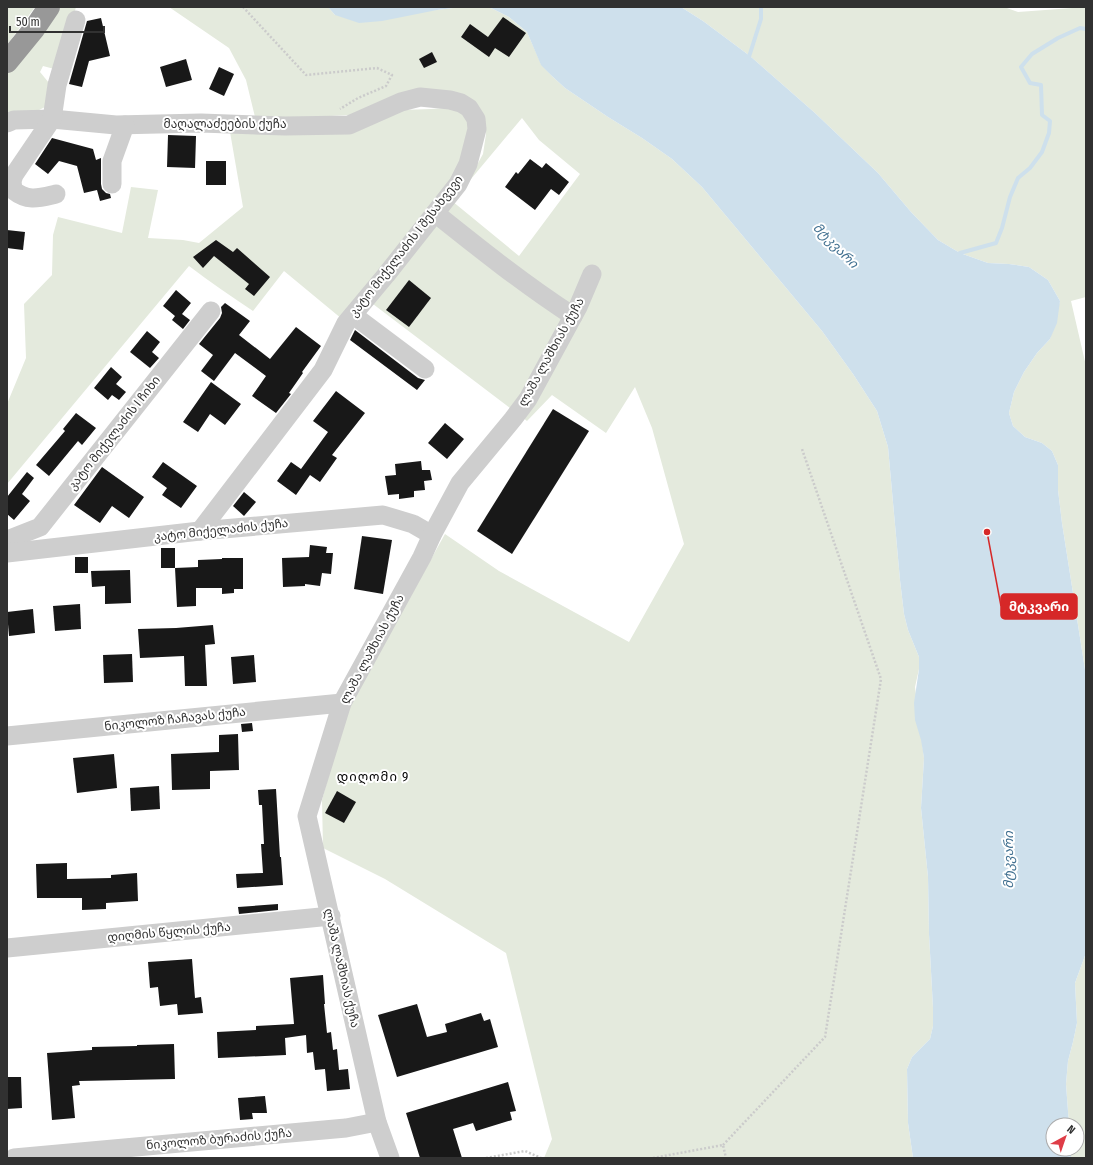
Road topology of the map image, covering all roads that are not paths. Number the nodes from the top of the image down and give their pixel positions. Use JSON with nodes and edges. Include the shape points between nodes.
{"nodes":[{"id":1,"x":49,"y":7,"type":"edge"},
{"id":2,"x":76,"y":20,"type":"dead end"},
{"id":3,"x":7,"y":62,"type":"edge"},
{"id":4,"x":52,"y":119,"type":"junction"},
{"id":5,"x":7,"y":123,"type":"edge"},
{"id":6,"x":125,"y":124,"type":"junction"},
{"id":7,"x":285,"y":126,"type":"joint"},
{"id":8,"x":112,"y":184,"type":"dead end"},
{"id":9,"x":56,"y":194,"type":"dead end"},
{"id":10,"x":435,"y":213,"type":"junction"},
{"id":11,"x":592,"y":274,"type":"dead end"},
{"id":12,"x":211,"y":311,"type":"dead end"},
{"id":13,"x":353,"y":315,"type":"junction"},
{"id":14,"x":573,"y":316,"type":"junction"},
{"id":15,"x":425,"y":370,"type":"dead end"},
{"id":16,"x":200,"y":532,"type":"junction"},
{"id":17,"x":432,"y":535,"type":"junction"},
{"id":18,"x":7,"y":540,"type":"edge"},
{"id":19,"x":7,"y":553,"type":"edge"},
{"id":20,"x":342,"y":703,"type":"junction"},
{"id":21,"x":7,"y":736,"type":"edge"},
{"id":22,"x":330,"y":916,"type":"junction"},
{"id":23,"x":7,"y":948,"type":"edge"},
{"id":24,"x":377,"y":1122,"type":"junction"},
{"id":25,"x":14,"y":1158,"type":"edge"},
{"id":26,"x":390,"y":1158,"type":"edge"}],
"edges":[{"from":1,"to":3,"type":"highway"},
{"from":2,"to":4,"type":"street","via":[[57,85]]},
{"from":4,"to":5,"type":"street","name":"მაღალაძეების ქუჩა","via":[[14,120]]},
{"from":4,"to":6,"type":"street","name":"მაღალაძეების ქუჩა"},
{"from":4,"to":9,"type":"street","via":[[12,181],[13,190],[21,196],[30,198]]},
{"from":6,"to":7,"type":"street","name":"მაღალაძეების ქუჩა"},
{"from":6,"to":8,"type":"street","via":[[112,161]]},
{"from":7,"to":10,"type":"street","name":"კატო მიქელაძის I შესახვევი","via":[[349,125],[401,102],[420,97],[450,100],[469,108],[476,119],[477,129],[468,164],[458,184]]},
{"from":10,"to":13,"type":"street","name":"კატო მიქელაძის I შესახვევი"},
{"from":10,"to":14,"type":"street","via":[[489,256]]},
{"from":11,"to":14,"type":"street","name":"ლაშა ლაშხიას ქუჩა"},
{"from":12,"to":18,"type":"street","name":"კატო მიქელაძის I ჩიხი","via":[[40,527]]},
{"from":13,"to":15,"type":"street"},
{"from":13,"to":16,"type":"street","name":"კატო მიქელაძის I შესახვევი","via":[[346,323],[323,370]]},
{"from":14,"to":17,"type":"street","name":"ლაშა ლაშხიას ქუჩა","via":[[528,399],[460,483]]},
{"from":16,"to":17,"type":"street","name":"კატო მიქელაძის ქუჩა","via":[[383,515],[413,524]]},
{"from":16,"to":19,"type":"street","name":"კატო მიქელაძის ქუჩა"},
{"from":17,"to":20,"type":"street","name":"ლაშა ლაშხიას ქუჩა"},
{"from":20,"to":21,"type":"street","name":"ნიკოლოზ ჩაჩავას ქუჩა"},
{"from":20,"to":22,"type":"street","name":"ლაშა ლაშხიას ქუჩა","via":[[307,816]]},
{"from":22,"to":23,"type":"street","name":"დიღმის წყლის ქუჩა"},
{"from":22,"to":24,"type":"street","name":"ლაშა ლაშხიას ქუჩა"},
{"from":24,"to":25,"type":"street","name":"ნიკოლოზ ბურაძის ქუჩა","via":[[346,1128]]},
{"from":24,"to":26,"type":"street","name":"ლაშა ლაშხიას ქუჩა"}]}
